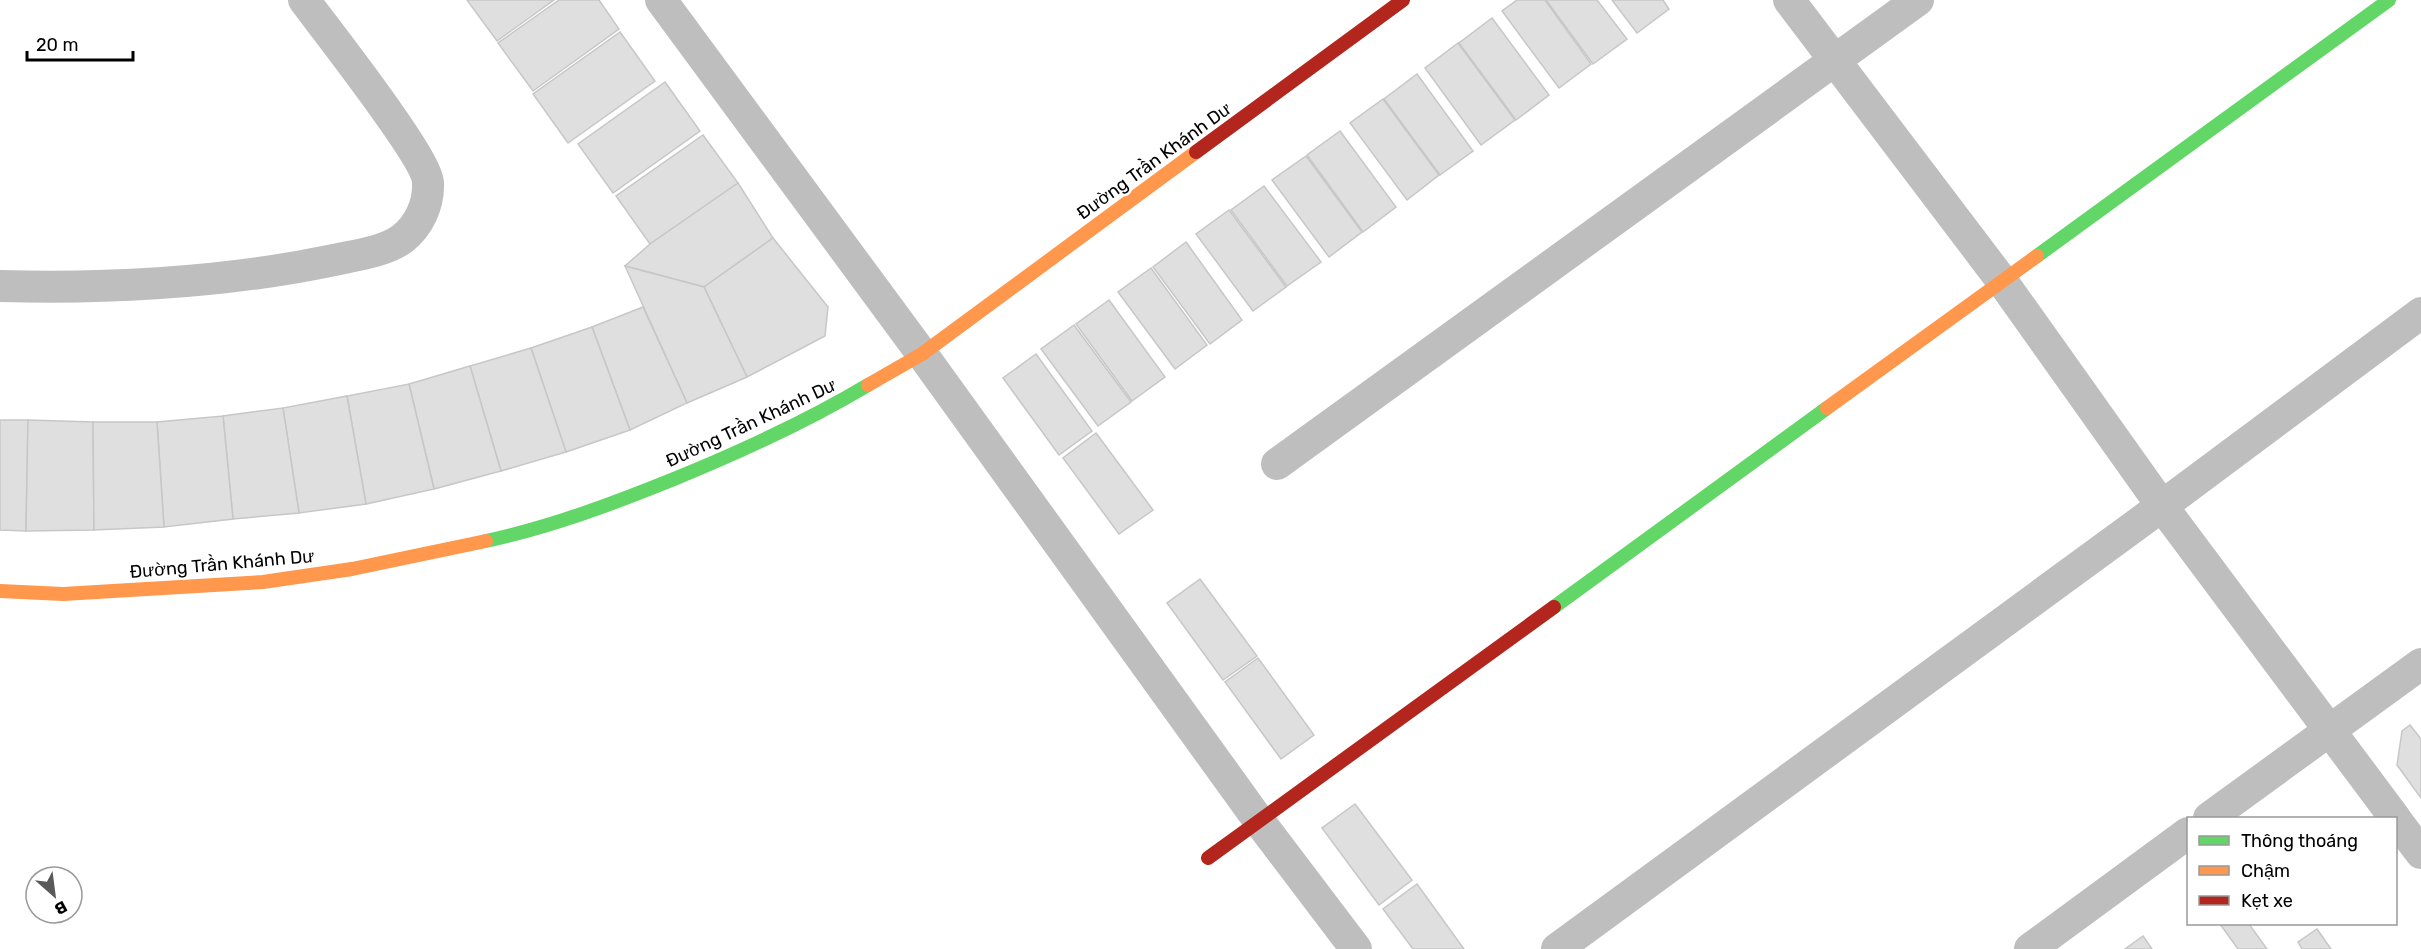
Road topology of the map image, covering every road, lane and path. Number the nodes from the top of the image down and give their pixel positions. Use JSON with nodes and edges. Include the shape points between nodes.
{"nodes":[{"id":1,"x":304,"y":0,"type":"edge"},
{"id":2,"x":661,"y":0,"type":"edge"},
{"id":3,"x":1403,"y":0,"type":"edge"},
{"id":4,"x":1789,"y":0,"type":"edge"},
{"id":5,"x":1918,"y":0,"type":"edge"},
{"id":6,"x":2390,"y":0,"type":"edge"},
{"id":7,"x":1836,"y":62,"type":"junction"},
{"id":8,"x":2002,"y":281,"type":"junction"},
{"id":9,"x":0,"y":286,"type":"edge"},
{"id":10,"x":2421,"y":313,"type":"edge"},
{"id":11,"x":922,"y":354,"type":"junction"},
{"id":12,"x":1277,"y":464,"type":"dead end"},
{"id":13,"x":2162,"y":506,"type":"junction"},
{"id":14,"x":0,"y":591,"type":"edge"},
{"id":15,"x":2421,"y":664,"type":"edge"},
{"id":16,"x":2328,"y":731,"type":"junction"},
{"id":17,"x":2212,"y":817,"type":"edge"},
{"id":18,"x":2393,"y":817,"type":"edge"},
{"id":19,"x":1259,"y":821,"type":"junction"},
{"id":20,"x":2397,"y":822,"type":"edge"},
{"id":21,"x":2187,"y":834,"type":"edge"},
{"id":22,"x":2421,"y":854,"type":"edge"},
{"id":23,"x":1208,"y":858,"type":"dead end"},
{"id":24,"x":1356,"y":949,"type":"edge"},
{"id":25,"x":1557,"y":949,"type":"edge"},
{"id":26,"x":2030,"y":949,"type":"edge"}],
"edges":[{"from":1,"to":9,"type":"street","via":[[416,156],[428,181],[423,214],[404,238],[392,245],[306,266],[203,280],[117,287]]},
{"from":2,"to":11,"type":"street"},
{"from":3,"to":11,"type":"street","name":"Đường Trần Khánh Dư"},
{"from":4,"to":7,"type":"street"},
{"from":5,"to":7,"type":"street"},
{"from":6,"to":8,"type":"street"},
{"from":7,"to":8,"type":"street"},
{"from":7,"to":12,"type":"street"},
{"from":8,"to":13,"type":"street"},
{"from":8,"to":19,"type":"street"},
{"from":10,"to":13,"type":"street"},
{"from":11,"to":14,"type":"street","name":"Đường Trần Khánh Dư","via":[[847,398],[729,456],[534,531],[352,569],[262,582],[63,594]]},
{"from":11,"to":19,"type":"street"},
{"from":13,"to":16,"type":"street"},
{"from":13,"to":25,"type":"street"},
{"from":15,"to":16,"type":"street"},
{"from":16,"to":17,"type":"street"},
{"from":16,"to":18,"type":"street"},
{"from":19,"to":23,"type":"street"},
{"from":19,"to":24,"type":"street"},
{"from":20,"to":22,"type":"street"},
{"from":21,"to":26,"type":"street"}]}
